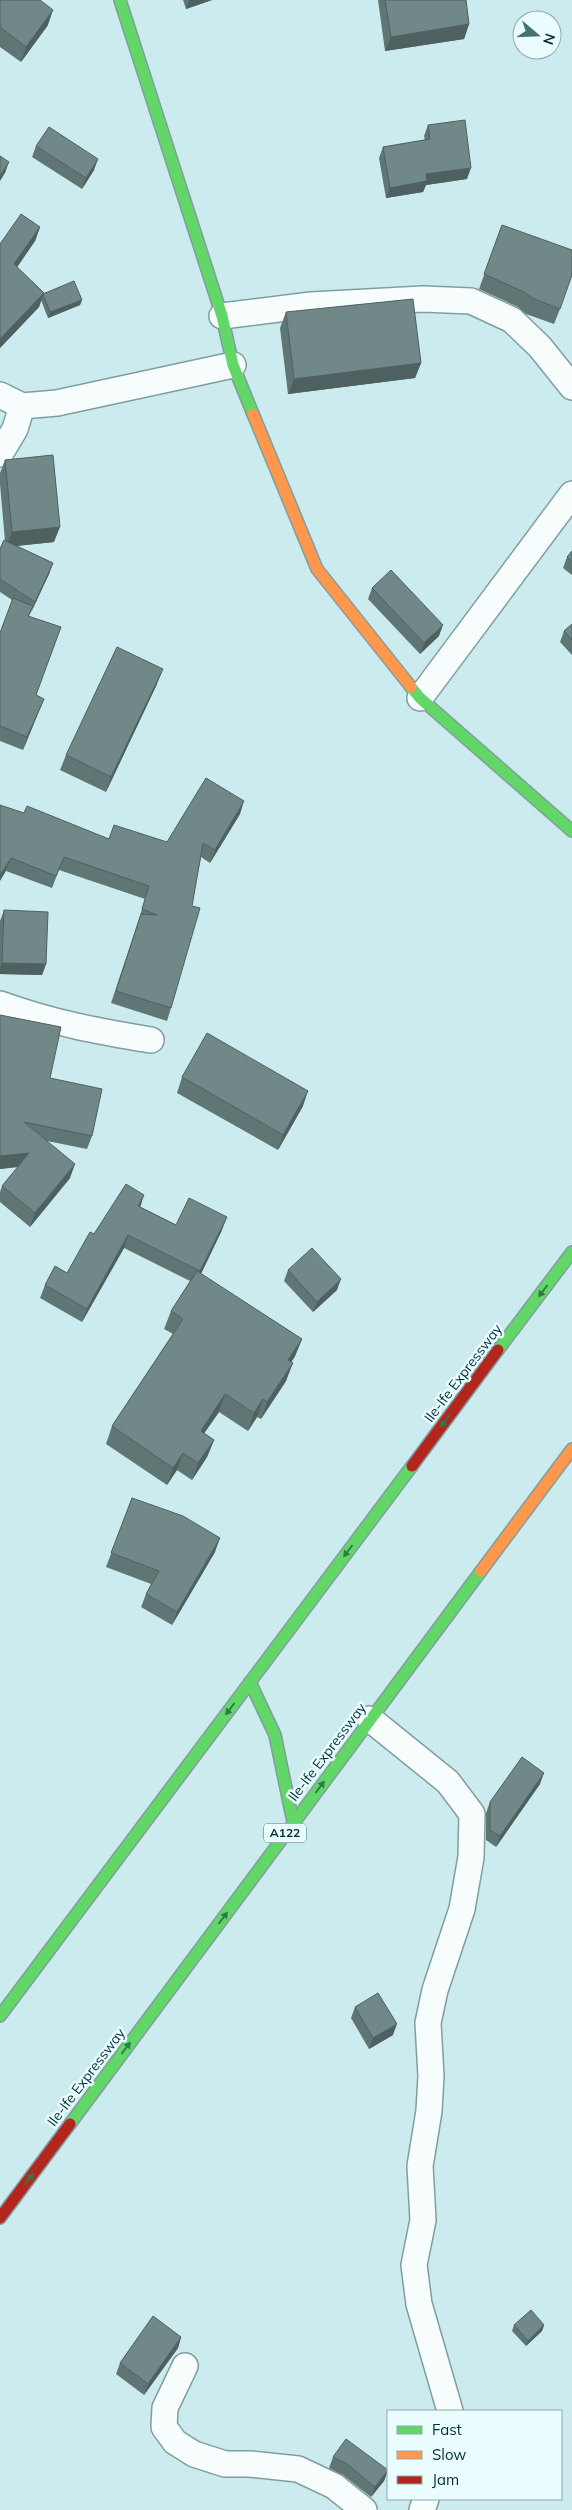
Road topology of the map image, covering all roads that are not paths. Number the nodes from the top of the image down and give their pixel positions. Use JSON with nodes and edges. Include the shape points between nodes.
{"nodes":[{"id":1,"x":120,"y":0,"type":"edge"},
{"id":2,"x":222,"y":316,"type":"junction"},
{"id":3,"x":233,"y":365,"type":"junction"},
{"id":4,"x":572,"y":387,"type":"edge"},
{"id":5,"x":0,"y":395,"type":"edge"},
{"id":6,"x":22,"y":406,"type":"junction"},
{"id":7,"x":0,"y":454,"type":"edge"},
{"id":8,"x":572,"y":494,"type":"edge"},
{"id":9,"x":420,"y":698,"type":"junction"},
{"id":10,"x":572,"y":831,"type":"edge"},
{"id":11,"x":0,"y":1004,"type":"edge"},
{"id":12,"x":152,"y":1040,"type":"dead end"},
{"id":13,"x":572,"y":1252,"type":"edge"},
{"id":14,"x":572,"y":1449,"type":"edge"},
{"id":15,"x":250,"y":1682,"type":"junction"},
{"id":16,"x":370,"y":1719,"type":"junction"},
{"id":17,"x":293,"y":1822,"type":"junction"},
{"id":18,"x":0,"y":2016,"type":"edge"},
{"id":19,"x":0,"y":2218,"type":"edge"},
{"id":20,"x":185,"y":2366,"type":"dead end"},
{"id":21,"x":450,"y":2410,"type":"edge"},
{"id":22,"x":364,"y":2510,"type":"edge"}],
"edges":[{"from":1,"to":2,"type":"main road"},
{"from":2,"to":3,"type":"main road"},
{"from":2,"to":4,"type":"street","via":[[311,304],[423,299],[471,301],[512,320],[540,346]]},
{"from":3,"to":6,"type":"street","via":[[57,402]]},
{"from":3,"to":9,"type":"main road","via":[[317,569]]},
{"from":5,"to":6,"type":"street"},
{"from":6,"to":7,"type":"street","via":[[15,429]]},
{"from":8,"to":9,"type":"street"},
{"from":9,"to":10,"type":"main road"},
{"from":11,"to":12,"type":"street","via":[[43,1020]]},
{"from":13,"to":15,"type":"main road","name":"Ile-Ife Expressway","one_way":true},
{"from":14,"to":16,"type":"main road","name":"Ile-Ife Expressway","number":"A122"},
{"from":15,"to":17,"type":"main road","via":[[275,1735]]},
{"from":15,"to":18,"type":"main road","name":"Ile-Ife Expressway","one_way":true},
{"from":17,"to":16,"type":"main road","name":"Ile-Ife Expressway","number":"A122","one_way":true},
{"from":16,"to":21,"type":"street","via":[[448,1782],[472,1814],[471,1857],[462,1909],[435,1990],[428,2023],[431,2085],[420,2166],[422,2220],[414,2265],[419,2304]]},
{"from":19,"to":17,"type":"main road","name":"Ile-Ife Expressway","number":"A122","one_way":true},
{"from":20,"to":22,"type":"street","via":[[165,2408],[164,2427],[175,2442],[194,2454],[225,2464],[298,2469],[334,2486]]}]}
